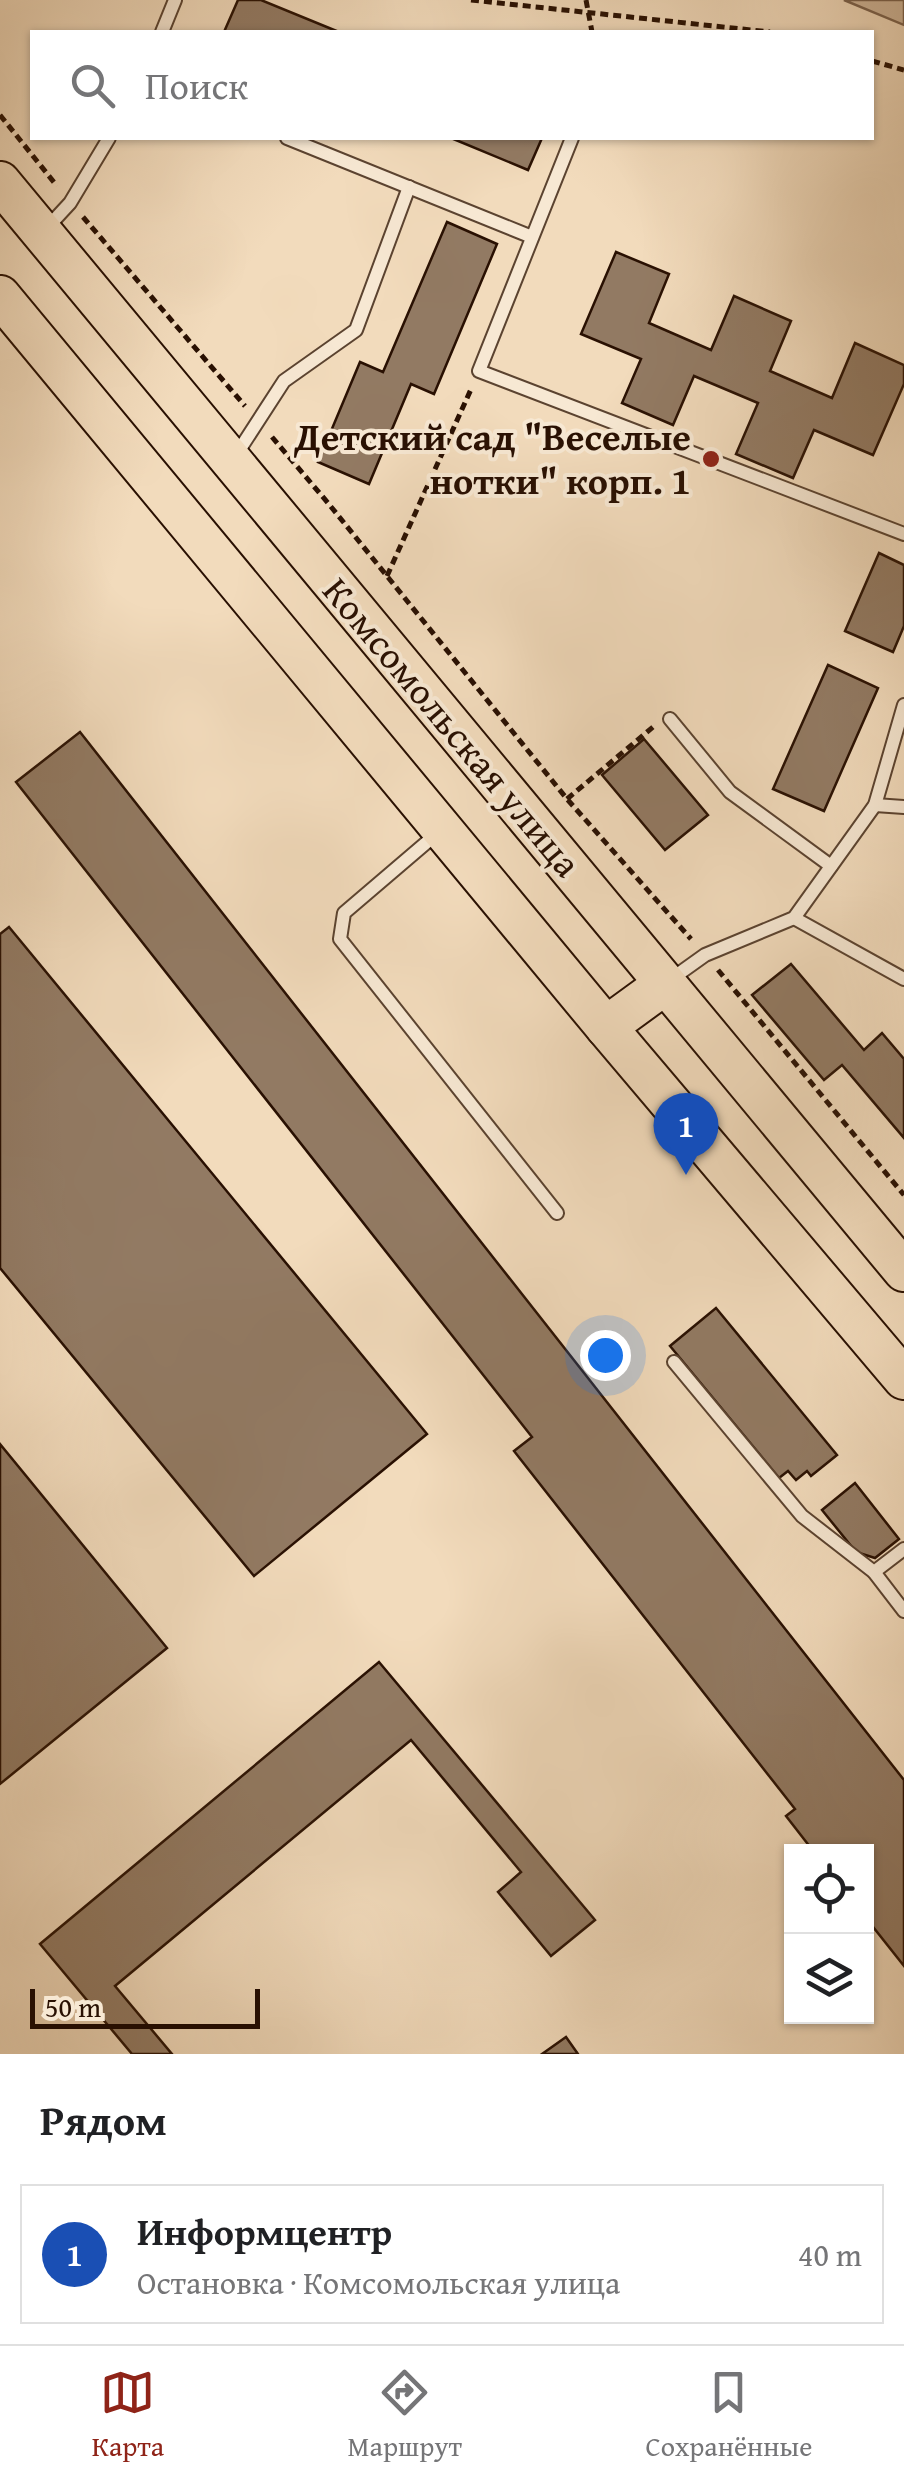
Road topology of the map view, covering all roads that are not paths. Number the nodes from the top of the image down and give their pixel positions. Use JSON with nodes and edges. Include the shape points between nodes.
{"nodes":[{"id":1,"x":175,"y":0,"type":"edge"},
{"id":2,"x":163,"y":30,"type":"edge"},
{"id":3,"x":108,"y":140,"type":"edge"},
{"id":4,"x":292,"y":140,"type":"edge"},
{"id":5,"x":571,"y":140,"type":"edge"},
{"id":6,"x":0,"y":182,"type":"edge"},
{"id":7,"x":409,"y":187,"type":"junction"},
{"id":8,"x":42,"y":233,"type":"junction"},
{"id":9,"x":532,"y":237,"type":"junction"},
{"id":10,"x":0,"y":296,"type":"edge"},
{"id":11,"x":232,"y":462,"type":"junction"},
{"id":12,"x":904,"y":534,"type":"edge"},
{"id":13,"x":904,"y":704,"type":"edge"},
{"id":14,"x":670,"y":719,"type":"road end"},
{"id":15,"x":875,"y":805,"type":"junction"},
{"id":16,"x":904,"y":807,"type":"edge"},
{"id":17,"x":442,"y":829,"type":"junction"},
{"id":18,"x":831,"y":866,"type":"junction"},
{"id":19,"x":794,"y":918,"type":"junction"},
{"id":20,"x":904,"y":979,"type":"edge"},
{"id":21,"x":665,"y":984,"type":"junction"},
{"id":22,"x":606,"y":1027,"type":"junction"},
{"id":23,"x":557,"y":1213,"type":"dead end"},
{"id":24,"x":904,"y":1272,"type":"edge"},
{"id":25,"x":674,"y":1362,"type":"dead end"},
{"id":26,"x":904,"y":1379,"type":"edge"},
{"id":27,"x":904,"y":1548,"type":"edge"},
{"id":28,"x":874,"y":1572,"type":"junction"},
{"id":29,"x":904,"y":1611,"type":"edge"}],
"edges":[{"from":1,"to":2,"type":"lane"},
{"from":3,"to":8,"type":"lane","via":[[70,203]]},
{"from":4,"to":7,"type":"lane"},
{"from":5,"to":9,"type":"lane"},
{"from":6,"to":8,"type":"main road","name":"Комсомольская улица"},
{"from":7,"to":9,"type":"lane"},
{"from":7,"to":11,"type":"lane","via":[[356,330],[284,381]]},
{"from":8,"to":11,"type":"main road","name":"Комсомольская улица"},
{"from":9,"to":12,"type":"lane","via":[[479,371]]},
{"from":10,"to":17,"type":"main road","name":"Комсомольская улица"},
{"from":11,"to":21,"type":"main road","name":"Комсомольская улица"},
{"from":13,"to":15,"type":"lane"},
{"from":14,"to":18,"type":"lane","via":[[730,792]]},
{"from":15,"to":16,"type":"lane"},
{"from":15,"to":18,"type":"lane"},
{"from":17,"to":22,"type":"main road","name":"Комсомольская улица"},
{"from":17,"to":23,"type":"lane","via":[[344,913],[340,939]]},
{"from":18,"to":19,"type":"lane"},
{"from":19,"to":20,"type":"lane"},
{"from":19,"to":21,"type":"lane","via":[[705,955]]},
{"from":21,"to":22,"type":"main road"},
{"from":21,"to":24,"type":"main road","name":"Комсомольская улица"},
{"from":22,"to":26,"type":"main road","name":"Комсомольская улица"},
{"from":25,"to":28,"type":"lane","via":[[802,1516]]},
{"from":27,"to":28,"type":"lane"},
{"from":28,"to":29,"type":"lane"}]}
